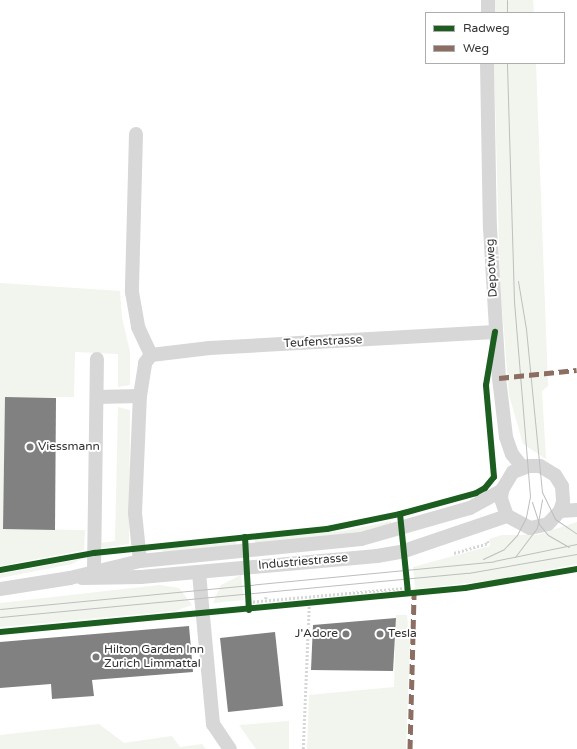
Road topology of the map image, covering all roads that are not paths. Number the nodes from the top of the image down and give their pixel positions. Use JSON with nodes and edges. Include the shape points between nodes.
{"nodes":[{"id":1,"x":488,"y":0,"type":"edge"},
{"id":2,"x":488,"y":12,"type":"edge"},
{"id":3,"x":487,"y":64,"type":"edge"},
{"id":4,"x":136,"y":134,"type":"dead end"},
{"id":5,"x":495,"y":332,"type":"junction"},
{"id":6,"x":150,"y":357,"type":"junction"},
{"id":7,"x":97,"y":359,"type":"dead end"},
{"id":8,"x":140,"y":396,"type":"junction"},
{"id":9,"x":96,"y":397,"type":"junction"},
{"id":10,"x":522,"y":467,"type":"junction"},
{"id":11,"x":562,"y":486,"type":"junction"},
{"id":12,"x":502,"y":490,"type":"junction"},
{"id":13,"x":577,"y":493,"type":"edge"},
{"id":14,"x":577,"y":510,"type":"edge"},
{"id":15,"x":560,"y":511,"type":"junction"},
{"id":16,"x":507,"y":516,"type":"junction"},
{"id":17,"x":140,"y":561,"type":"junction"},
{"id":18,"x":94,"y":571,"type":"junction"},
{"id":19,"x":199,"y":573,"type":"junction"},
{"id":20,"x":70,"y":578,"type":"junction"},
{"id":21,"x":0,"y":589,"type":"edge"},
{"id":22,"x":230,"y":749,"type":"edge"}],
"edges":[{"from":1,"to":2,"type":"street"},
{"from":3,"to":5,"type":"street","name":"Depotweg"},
{"from":4,"to":6,"type":"street","via":[[132,292],[138,327]]},
{"from":5,"to":6,"type":"street","name":"Teufenstrasse","via":[[210,348]]},
{"from":5,"to":10,"type":"street","name":"Depotweg","via":[[506,437],[512,454]]},
{"from":6,"to":8,"type":"street"},
{"from":7,"to":9,"type":"street"},
{"from":8,"to":9,"type":"street"},
{"from":8,"to":17,"type":"street","via":[[136,513]]},
{"from":9,"to":18,"type":"street"},
{"from":10,"to":11,"type":"street","via":[[540,466],[555,475]]},
{"from":10,"to":12,"type":"street","via":[[513,472]]},
{"from":11,"to":13,"type":"street"},
{"from":11,"to":15,"type":"street","via":[[564,502]]},
{"from":12,"to":16,"type":"street","via":[[501,499]]},
{"from":12,"to":17,"type":"street","name":"Industriestrasse","via":[[448,517],[361,538]]},
{"from":14,"to":15,"type":"street"},
{"from":15,"to":16,"type":"street","via":[[548,524],[537,528],[522,527]]},
{"from":16,"to":19,"type":"street","name":"Industriestrasse","via":[[404,551],[377,556]]},
{"from":17,"to":18,"type":"street","name":"Industriestrasse"},
{"from":18,"to":20,"type":"street","name":"Industriestrasse"},
{"from":19,"to":20,"type":"street","name":"Industriestrasse","via":[[109,580]]},
{"from":19,"to":22,"type":"street","via":[[213,724]]},
{"from":20,"to":21,"type":"street","name":"Industriestrasse"}]}
